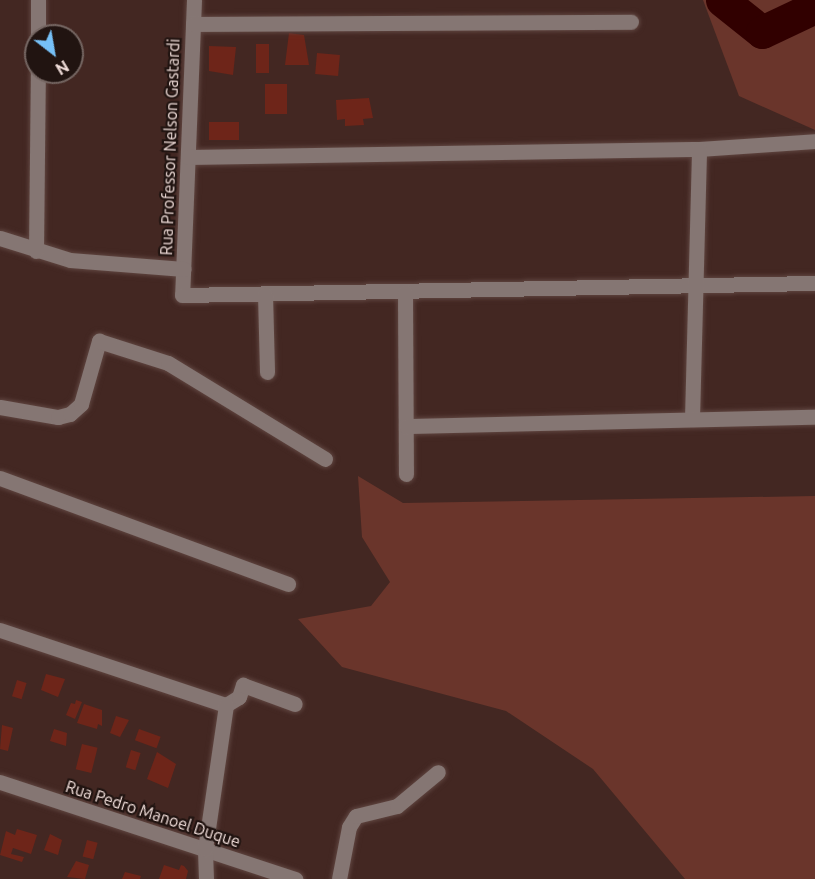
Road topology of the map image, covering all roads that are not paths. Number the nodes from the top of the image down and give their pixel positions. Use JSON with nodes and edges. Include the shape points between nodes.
{"nodes":[{"id":1,"x":38,"y":0,"type":"edge"},
{"id":2,"x":194,"y":0,"type":"edge"},
{"id":3,"x":631,"y":22,"type":"dead end"},
{"id":4,"x":38,"y":24,"type":"edge"},
{"id":5,"x":193,"y":24,"type":"junction"},
{"id":6,"x":38,"y":84,"type":"edge"},
{"id":7,"x":815,"y":141,"type":"edge"},
{"id":8,"x":699,"y":149,"type":"junction"},
{"id":9,"x":188,"y":157,"type":"junction"},
{"id":10,"x":0,"y":238,"type":"edge"},
{"id":11,"x":36,"y":251,"type":"junction"},
{"id":12,"x":183,"y":269,"type":"junction"},
{"id":13,"x":815,"y":283,"type":"edge"},
{"id":14,"x":695,"y":286,"type":"junction"},
{"id":15,"x":405,"y":292,"type":"junction"},
{"id":16,"x":266,"y":294,"type":"junction"},
{"id":17,"x":267,"y":372,"type":"dead end"},
{"id":18,"x":0,"y":407,"type":"edge"},
{"id":19,"x":815,"y":417,"type":"edge"},
{"id":20,"x":692,"y":419,"type":"junction"},
{"id":21,"x":406,"y":426,"type":"junction"},
{"id":22,"x":325,"y":459,"type":"dead end"},
{"id":23,"x":406,"y":474,"type":"dead end"},
{"id":24,"x":0,"y":478,"type":"edge"},
{"id":25,"x":288,"y":584,"type":"dead end"},
{"id":26,"x":0,"y":630,"type":"edge"},
{"id":27,"x":295,"y":704,"type":"dead end"},
{"id":28,"x":226,"y":705,"type":"junction"},
{"id":29,"x":438,"y":772,"type":"dead end"},
{"id":30,"x":0,"y":782,"type":"edge"},
{"id":31,"x":205,"y":849,"type":"junction"},
{"id":32,"x":206,"y":879,"type":"edge"},
{"id":33,"x":295,"y":879,"type":"edge"},
{"id":34,"x":339,"y":879,"type":"edge"}],
"edges":[{"from":1,"to":4,"type":"street"},
{"from":2,"to":5,"type":"street","name":"Rua Professor Nelson Gastardi"},
{"from":3,"to":5,"type":"street"},
{"from":5,"to":9,"type":"street","name":"Rua Professor Nelson Gastardi"},
{"from":6,"to":11,"type":"street"},
{"from":7,"to":8,"type":"street"},
{"from":8,"to":9,"type":"street"},
{"from":8,"to":14,"type":"street"},
{"from":9,"to":12,"type":"street","name":"Rua Professor Nelson Gastardi"},
{"from":10,"to":11,"type":"street"},
{"from":11,"to":12,"type":"street","via":[[108,264]]},
{"from":12,"to":16,"type":"street","name":"Rua Professor Nelson Gastardi","via":[[182,296]]},
{"from":13,"to":14,"type":"street"},
{"from":14,"to":15,"type":"street"},
{"from":14,"to":20,"type":"street"},
{"from":15,"to":16,"type":"street"},
{"from":15,"to":21,"type":"street"},
{"from":16,"to":17,"type":"street"},
{"from":18,"to":22,"type":"street","via":[[58,417],[70,414],[81,404],[99,341],[168,363]]},
{"from":19,"to":20,"type":"street"},
{"from":20,"to":21,"type":"street"},
{"from":21,"to":23,"type":"street"},
{"from":24,"to":25,"type":"street"},
{"from":26,"to":28,"type":"street"},
{"from":27,"to":28,"type":"street","via":[[243,686],[239,697]]},
{"from":28,"to":31,"type":"street"},
{"from":29,"to":34,"type":"street","via":[[397,806],[356,816],[349,827]]},
{"from":30,"to":31,"type":"street","name":"Rua Pedro Manoel Duque"},
{"from":31,"to":32,"type":"street"},
{"from":31,"to":33,"type":"street","name":"Rua Pedro Manoel Duque"}]}
